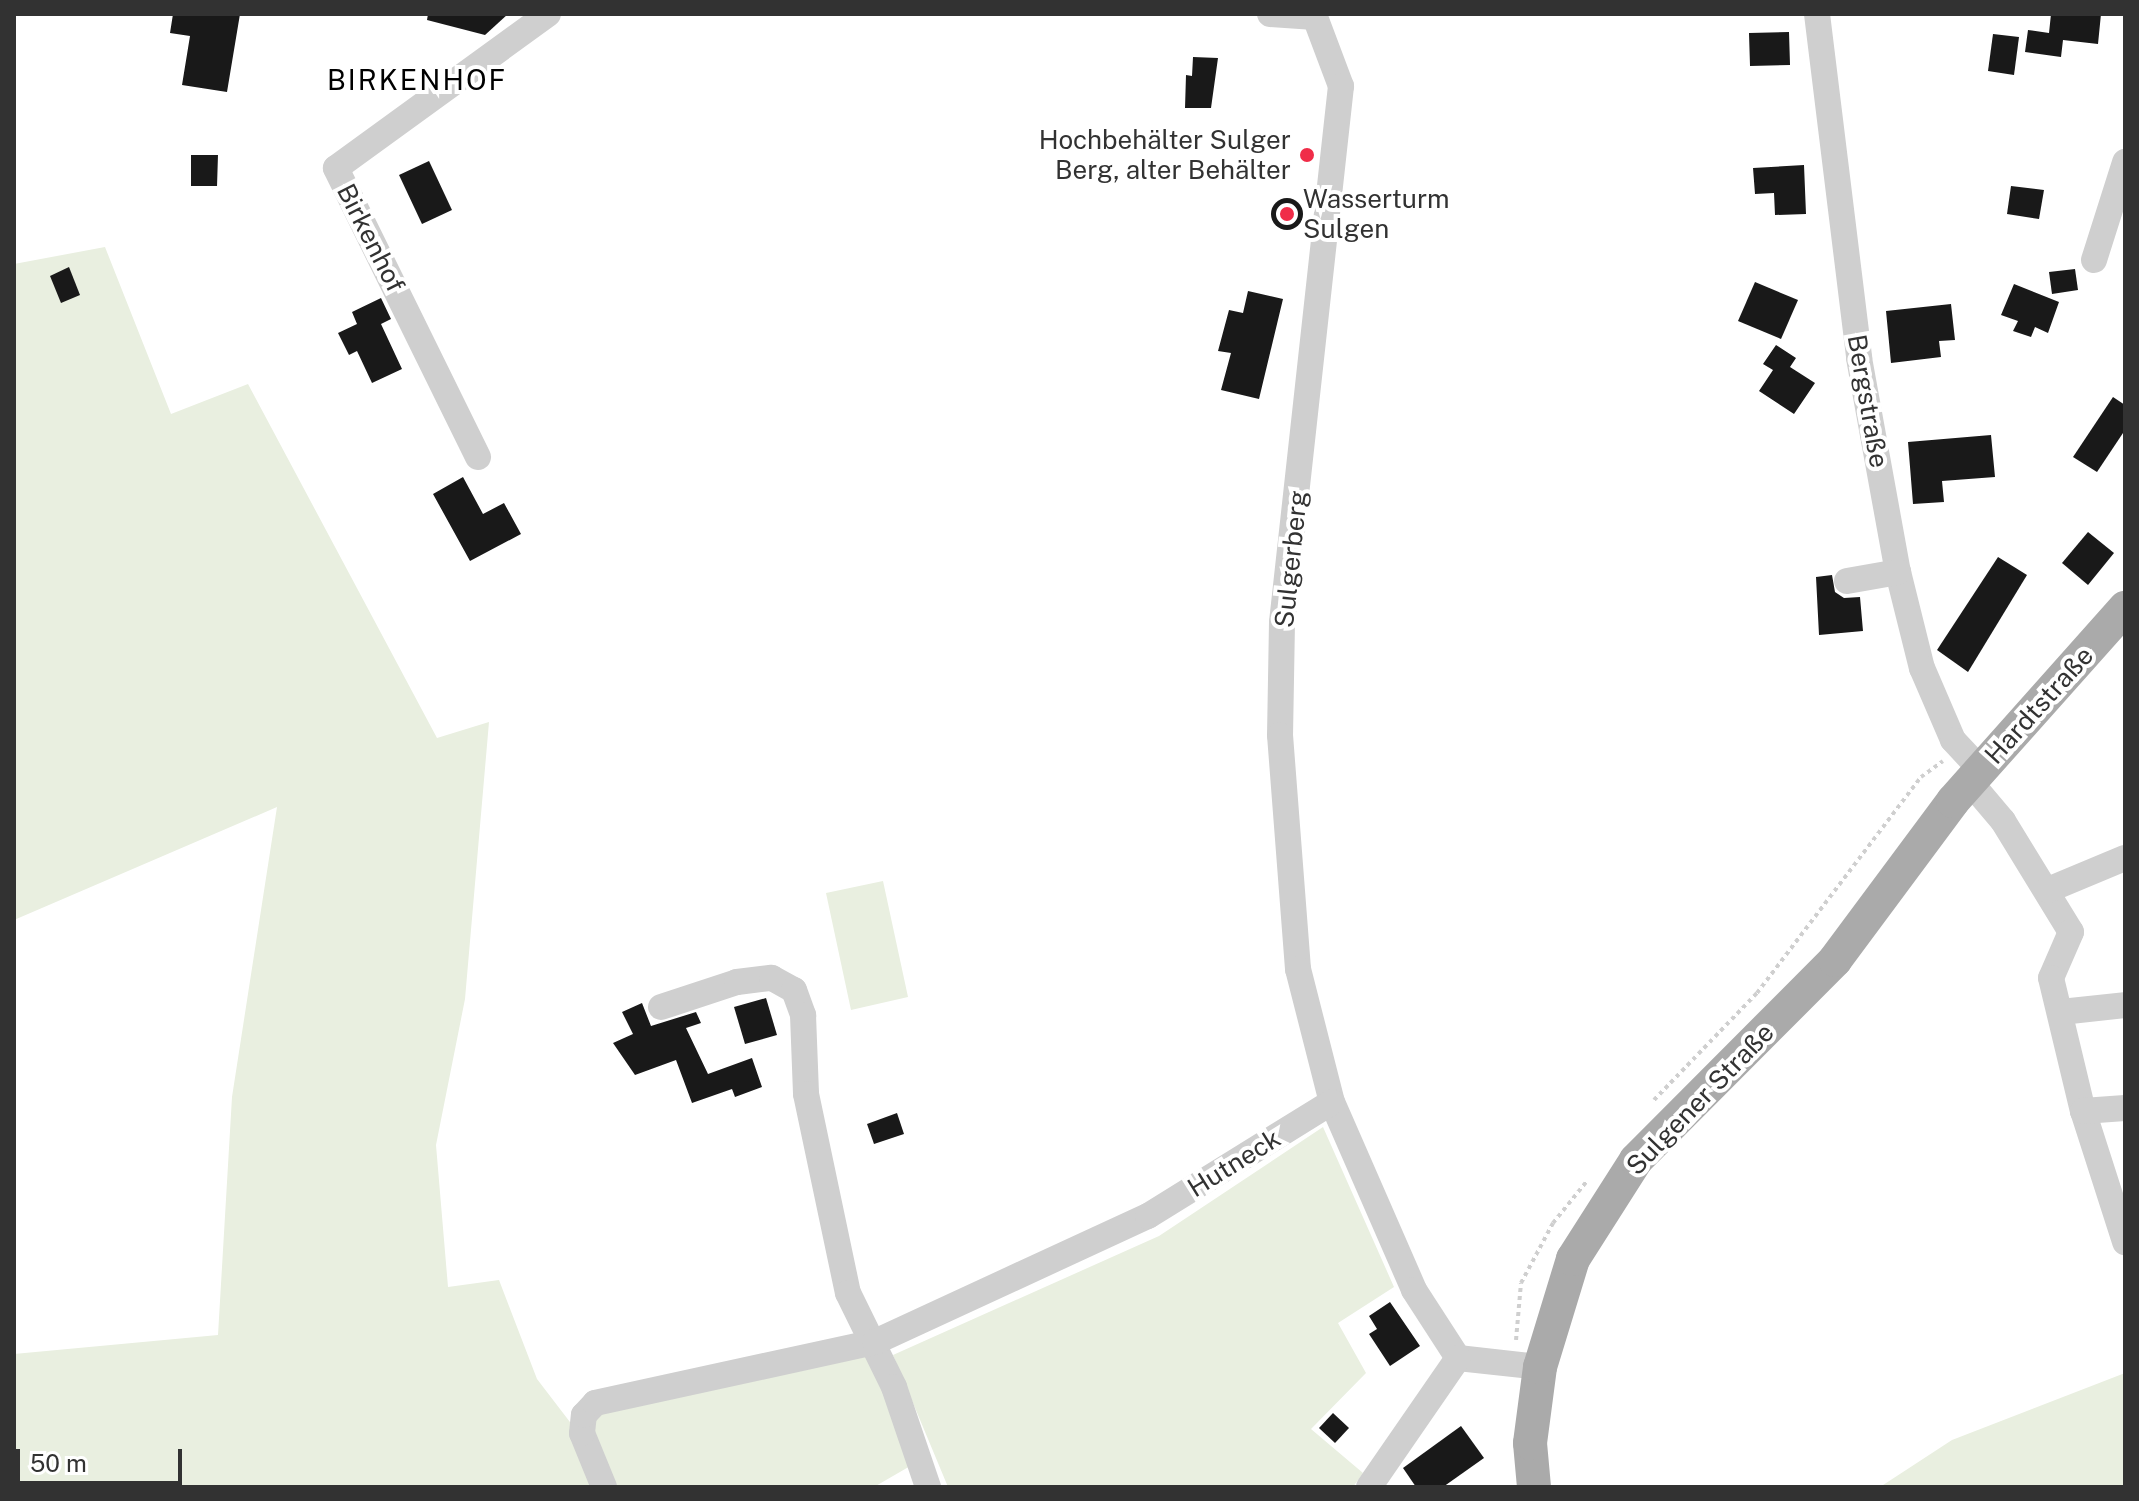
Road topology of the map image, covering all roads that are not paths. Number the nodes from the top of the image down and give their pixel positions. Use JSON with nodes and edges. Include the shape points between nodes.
{"nodes":[{"id":1,"x":548,"y":14,"type":"edge"},
{"id":2,"x":1270,"y":14,"type":"edge"},
{"id":3,"x":1817,"y":14,"type":"edge"},
{"id":4,"x":1316,"y":16,"type":"edge"},
{"id":5,"x":2125,"y":162,"type":"edge"},
{"id":6,"x":2094,"y":260,"type":"dead end"},
{"id":7,"x":478,"y":457,"type":"dead end"},
{"id":8,"x":1898,"y":572,"type":"junction"},
{"id":9,"x":1847,"y":581,"type":"dead end"},
{"id":10,"x":2125,"y":608,"type":"edge"},
{"id":11,"x":1968,"y":785,"type":"junction"},
{"id":12,"x":2125,"y":858,"type":"edge"},
{"id":13,"x":2048,"y":890,"type":"junction"},
{"id":14,"x":2125,"y":1005,"type":"edge"},
{"id":15,"x":661,"y":1007,"type":"dead end"},
{"id":16,"x":2061,"y":1012,"type":"junction"},
{"id":17,"x":1332,"y":1102,"type":"junction"},
{"id":18,"x":2125,"y":1108,"type":"edge"},
{"id":19,"x":2083,"y":1111,"type":"junction"},
{"id":20,"x":2125,"y":1242,"type":"edge"},
{"id":21,"x":875,"y":1342,"type":"junction"},
{"id":22,"x":1458,"y":1358,"type":"junction"},
{"id":23,"x":1540,"y":1367,"type":"junction"},
{"id":24,"x":604,"y":1487,"type":"edge"},
{"id":25,"x":928,"y":1487,"type":"edge"},
{"id":26,"x":1369,"y":1487,"type":"edge"},
{"id":27,"x":1534,"y":1487,"type":"edge"}],
"edges":[{"from":1,"to":7,"type":"street","name":"Birkenhof","via":[[336,168]]},
{"from":2,"to":4,"type":"street"},
{"from":3,"to":8,"type":"street","name":"Bergstraße","via":[[1859,358]]},
{"from":4,"to":17,"type":"street","name":"Sulgerberg","via":[[1341,86],[1282,622],[1280,735],[1298,969]]},
{"from":5,"to":6,"type":"street"},
{"from":8,"to":9,"type":"street"},
{"from":8,"to":11,"type":"street","name":"Bergstraße","via":[[1922,668]]},
{"from":10,"to":11,"type":"main road","name":"Hardtstraße"},
{"from":11,"to":13,"type":"street","name":"Bergstraße"},
{"from":11,"to":23,"type":"main road","name":"Sulgener Straße","via":[[1835,960],[1636,1160],[1573,1259]]},
{"from":12,"to":13,"type":"street"},
{"from":13,"to":16,"type":"street","name":"Bergstraße","via":[[2071,932],[2051,978]]},
{"from":14,"to":16,"type":"street"},
{"from":15,"to":21,"type":"street","via":[[737,982],[772,978],[794,990],[803,1015],[806,1094],[822,1183],[848,1293]]},
{"from":16,"to":19,"type":"street"},
{"from":17,"to":21,"type":"street","name":"Hutneck","via":[[1148,1216]]},
{"from":17,"to":22,"type":"street","via":[[1414,1290]]},
{"from":18,"to":19,"type":"street"},
{"from":19,"to":20,"type":"street"},
{"from":21,"to":24,"type":"street","name":"Hutneck","via":[[595,1403],[584,1415],[582,1433]]},
{"from":21,"to":25,"type":"street"},
{"from":22,"to":23,"type":"street"},
{"from":22,"to":26,"type":"street"},
{"from":23,"to":27,"type":"main road","name":"Sulgener Straße","via":[[1530,1443]]}]}
